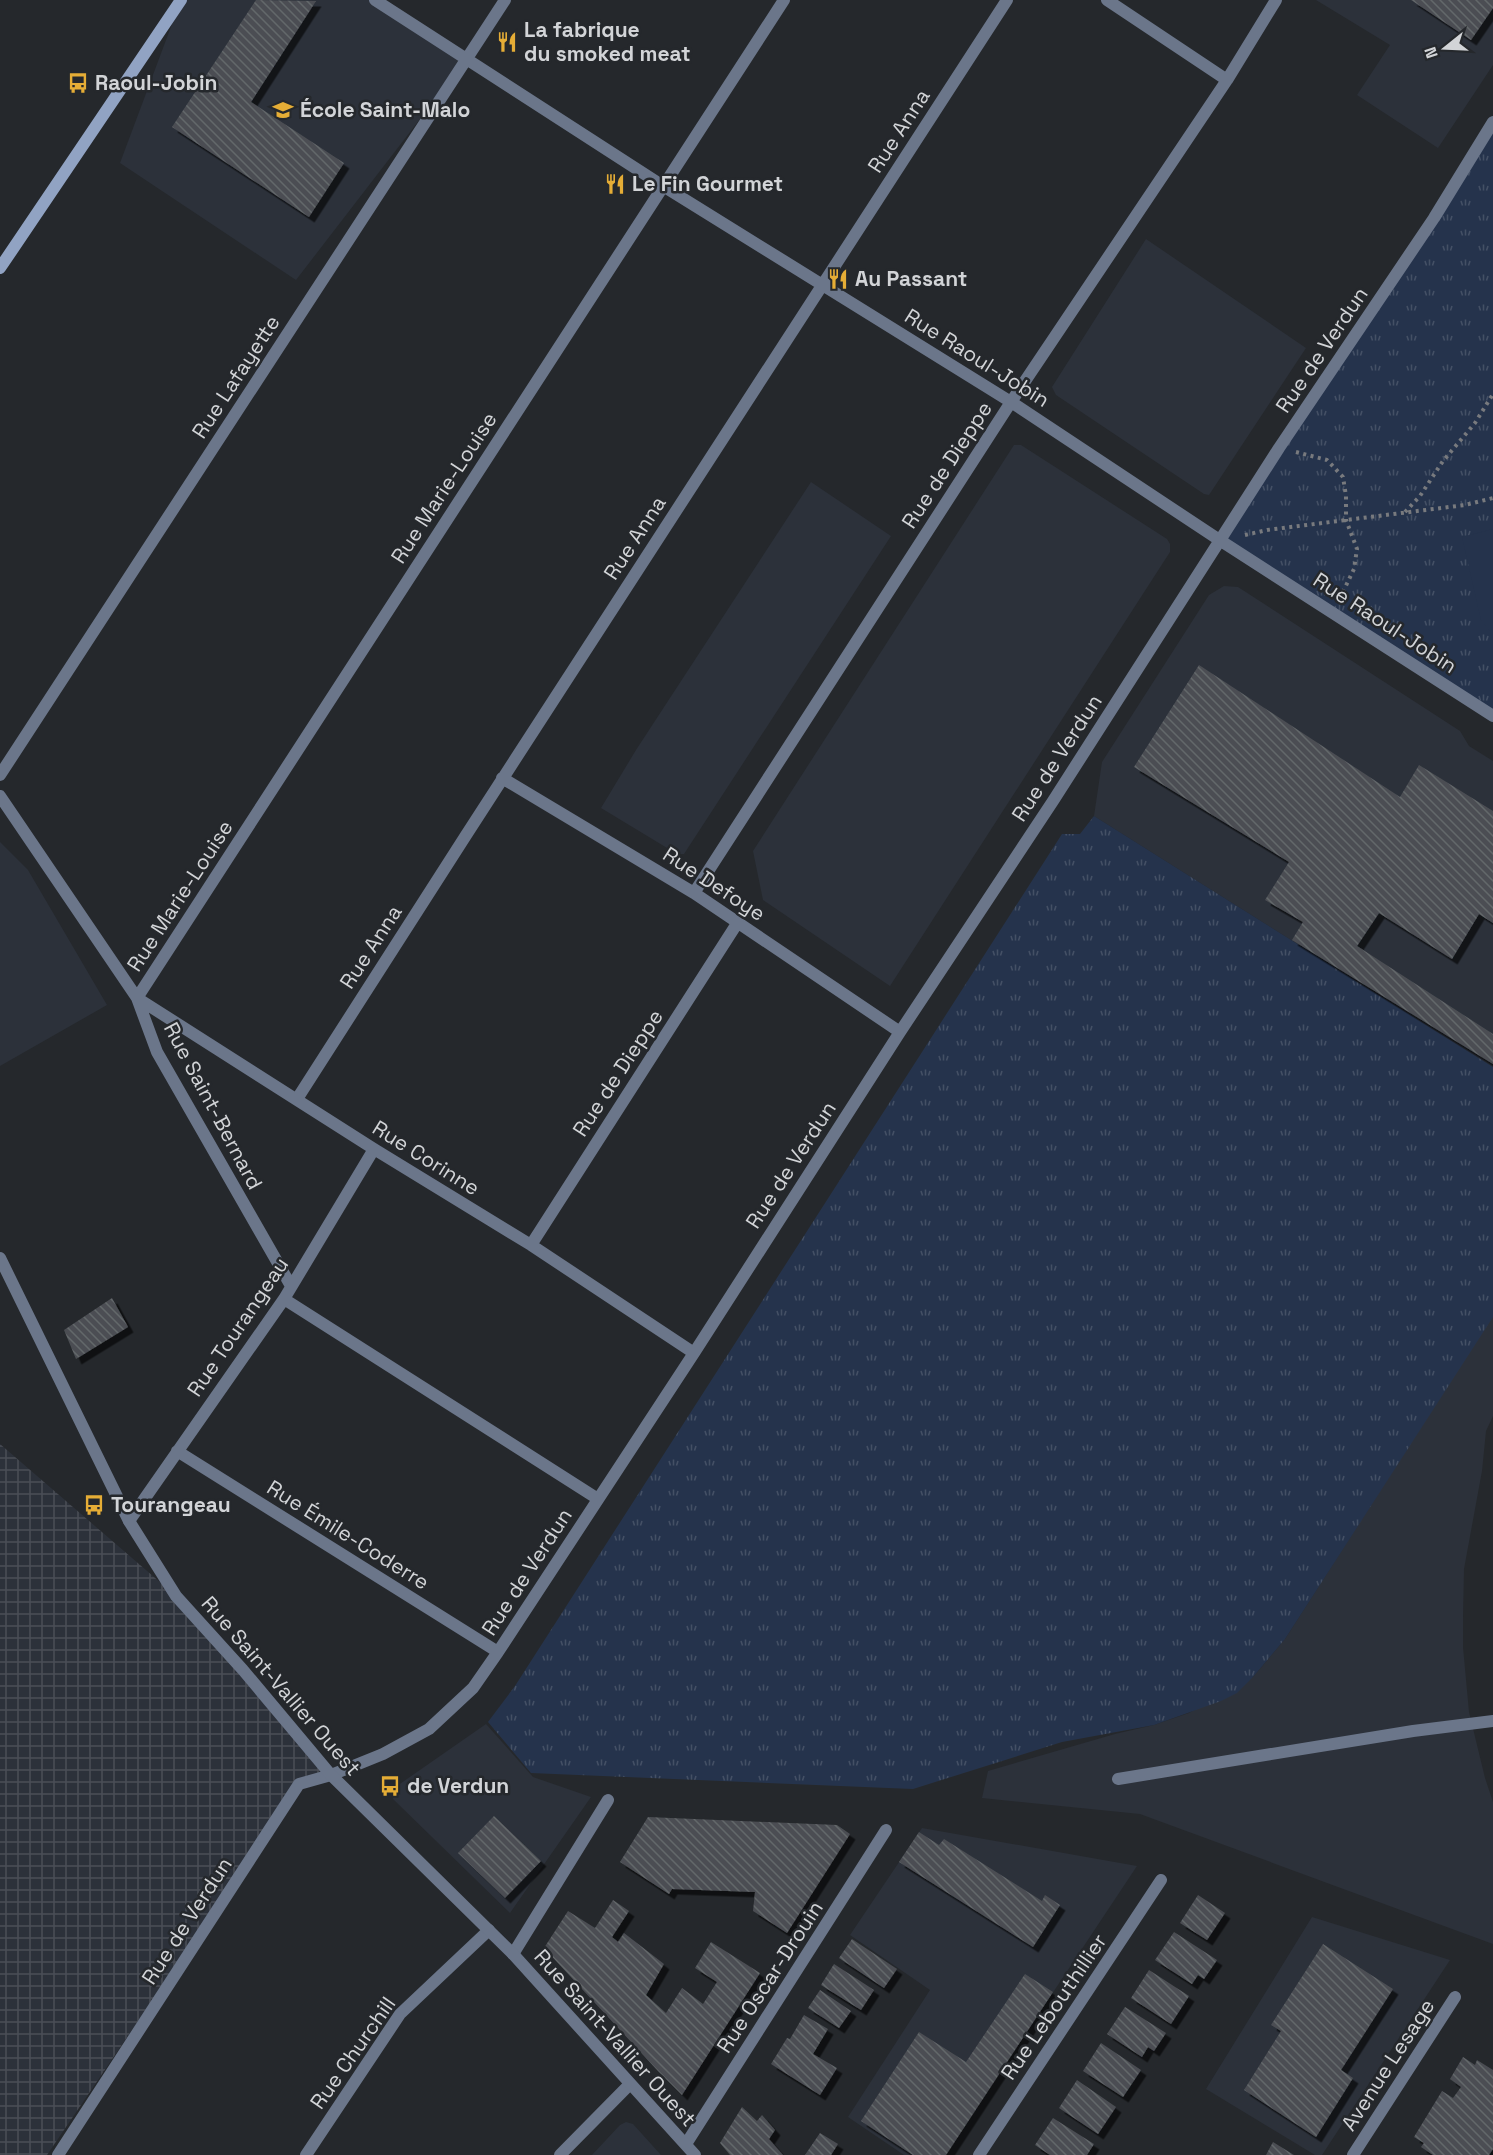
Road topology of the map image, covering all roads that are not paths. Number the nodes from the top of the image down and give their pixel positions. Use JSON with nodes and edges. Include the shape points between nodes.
{"nodes":[{"id":1,"x":375,"y":0,"type":"edge"},
{"id":2,"x":505,"y":0,"type":"edge"},
{"id":3,"x":784,"y":0,"type":"edge"},
{"id":4,"x":1007,"y":0,"type":"edge"},
{"id":5,"x":1107,"y":0,"type":"edge"},
{"id":6,"x":1276,"y":0,"type":"edge"},
{"id":7,"x":178,"y":1,"type":"edge"},
{"id":8,"x":467,"y":58,"type":"junction"},
{"id":9,"x":1227,"y":80,"type":"junction"},
{"id":10,"x":1493,"y":122,"type":"edge"},
{"id":11,"x":663,"y":186,"type":"junction"},
{"id":12,"x":0,"y":268,"type":"edge"},
{"id":13,"x":824,"y":285,"type":"junction"},
{"id":14,"x":1011,"y":402,"type":"junction"},
{"id":15,"x":1221,"y":541,"type":"junction"},
{"id":16,"x":1493,"y":716,"type":"edge"},
{"id":17,"x":0,"y":775,"type":"edge"},
{"id":18,"x":502,"y":778,"type":"junction"},
{"id":19,"x":0,"y":796,"type":"edge"},
{"id":20,"x":694,"y":893,"type":"junction"},
{"id":21,"x":738,"y":922,"type":"junction"},
{"id":22,"x":137,"y":998,"type":"junction"},
{"id":23,"x":900,"y":1032,"type":"junction"},
{"id":24,"x":297,"y":1099,"type":"junction"},
{"id":25,"x":374,"y":1149,"type":"junction"},
{"id":26,"x":531,"y":1245,"type":"junction"},
{"id":27,"x":0,"y":1258,"type":"edge"},
{"id":28,"x":291,"y":1286,"type":"junction"},
{"id":29,"x":284,"y":1299,"type":"junction"},
{"id":30,"x":694,"y":1353,"type":"junction"},
{"id":31,"x":177,"y":1451,"type":"junction"},
{"id":32,"x":598,"y":1499,"type":"junction"},
{"id":33,"x":129,"y":1521,"type":"junction"},
{"id":34,"x":498,"y":1652,"type":"junction"},
{"id":35,"x":1493,"y":1721,"type":"edge"},
{"id":36,"x":331,"y":1775,"type":"junction"},
{"id":37,"x":1118,"y":1779,"type":"dead end"},
{"id":38,"x":608,"y":1800,"type":"dead end"},
{"id":39,"x":886,"y":1830,"type":"dead end"},
{"id":40,"x":1161,"y":1880,"type":"dead end"},
{"id":41,"x":489,"y":1929,"type":"junction"},
{"id":42,"x":513,"y":1954,"type":"junction"},
{"id":43,"x":1455,"y":1997,"type":"dead end"},
{"id":44,"x":630,"y":2084,"type":"junction"},
{"id":45,"x":686,"y":2144,"type":"junction"},
{"id":46,"x":58,"y":2155,"type":"edge"},
{"id":47,"x":306,"y":2155,"type":"edge"},
{"id":48,"x":560,"y":2155,"type":"edge"},
{"id":49,"x":696,"y":2155,"type":"edge"},
{"id":50,"x":978,"y":2155,"type":"edge"},
{"id":51,"x":1353,"y":2155,"type":"edge"}],
"edges":[{"from":1,"to":8,"type":"street","name":"Rue Raoul-Jobin"},
{"from":2,"to":8,"type":"street","name":"Rue Lafayette"},
{"from":3,"to":11,"type":"street","name":"Rue Marie-Louise"},
{"from":4,"to":13,"type":"street","name":"Rue Anna"},
{"from":5,"to":9,"type":"street"},
{"from":6,"to":9,"type":"street","name":"Rue de Dieppe"},
{"from":7,"to":12,"type":"main road"},
{"from":8,"to":11,"type":"street","name":"Rue Raoul-Jobin"},
{"from":8,"to":17,"type":"street","name":"Rue Lafayette"},
{"from":9,"to":14,"type":"street","name":"Rue de Dieppe"},
{"from":10,"to":15,"type":"street","name":"Rue de Verdun"},
{"from":11,"to":13,"type":"street","name":"Rue Raoul-Jobin"},
{"from":11,"to":22,"type":"street","name":"Rue Marie-Louise"},
{"from":13,"to":14,"type":"street","name":"Rue Raoul-Jobin"},
{"from":13,"to":18,"type":"street","name":"Rue Anna"},
{"from":14,"to":15,"type":"street","name":"Rue Raoul-Jobin"},
{"from":14,"to":20,"type":"street","name":"Rue de Dieppe"},
{"from":15,"to":16,"type":"street","name":"Rue Raoul-Jobin"},
{"from":15,"to":23,"type":"street","name":"Rue de Verdun"},
{"from":18,"to":20,"type":"street","name":"Rue Defoye"},
{"from":18,"to":24,"type":"street","name":"Rue Anna"},
{"from":19,"to":22,"type":"street","name":"Rue Saint-Bernard"},
{"from":20,"to":21,"type":"street","name":"Rue Defoye"},
{"from":21,"to":23,"type":"street","name":"Rue Defoye"},
{"from":21,"to":26,"type":"street","name":"Rue de Dieppe"},
{"from":22,"to":24,"type":"street","name":"Rue Corinne"},
{"from":22,"to":28,"type":"street","name":"Rue Saint-Bernard","via":[[157,1052]]},
{"from":23,"to":30,"type":"street","name":"Rue de Verdun"},
{"from":24,"to":25,"type":"street","name":"Rue Corinne"},
{"from":25,"to":26,"type":"street","name":"Rue Corinne"},
{"from":25,"to":28,"type":"street","name":"Rue Tourangeau"},
{"from":26,"to":30,"type":"street","name":"Rue Corinne"},
{"from":27,"to":33,"type":"street","name":"Rue Saint-Vallier Ouest"},
{"from":28,"to":29,"type":"street","name":"Rue Tourangeau"},
{"from":29,"to":31,"type":"street","name":"Rue Tourangeau"},
{"from":29,"to":32,"type":"street"},
{"from":30,"to":32,"type":"street","name":"Rue de Verdun"},
{"from":31,"to":33,"type":"street","name":"Rue Tourangeau"},
{"from":31,"to":34,"type":"street","name":"Rue Émile-Coderre"},
{"from":32,"to":34,"type":"street","name":"Rue de Verdun"},
{"from":33,"to":36,"type":"street","name":"Rue Saint-Vallier Ouest","via":[[176,1596]]},
{"from":34,"to":36,"type":"street","name":"Rue de Verdun","via":[[473,1688],[429,1730]]},
{"from":35,"to":37,"type":"street"},
{"from":36,"to":41,"type":"street","name":"Rue Saint-Vallier Ouest"},
{"from":36,"to":46,"type":"street","name":"Rue de Verdun","via":[[299,1784]]},
{"from":38,"to":42,"type":"street"},
{"from":39,"to":45,"type":"street","name":"Rue Oscar-Drouin"},
{"from":40,"to":50,"type":"street","name":"Rue Lebouthillier"},
{"from":41,"to":42,"type":"street","name":"Rue Saint-Vallier Ouest"},
{"from":41,"to":47,"type":"street","name":"Rue Churchill","via":[[400,2014]]},
{"from":42,"to":44,"type":"street","name":"Rue Saint-Vallier Ouest"},
{"from":43,"to":51,"type":"street","name":"Avenue Lesage"},
{"from":44,"to":45,"type":"street","name":"Rue Saint-Vallier Ouest"},
{"from":44,"to":48,"type":"street"},
{"from":45,"to":49,"type":"street","name":"Rue Saint-Vallier Ouest"}]}
